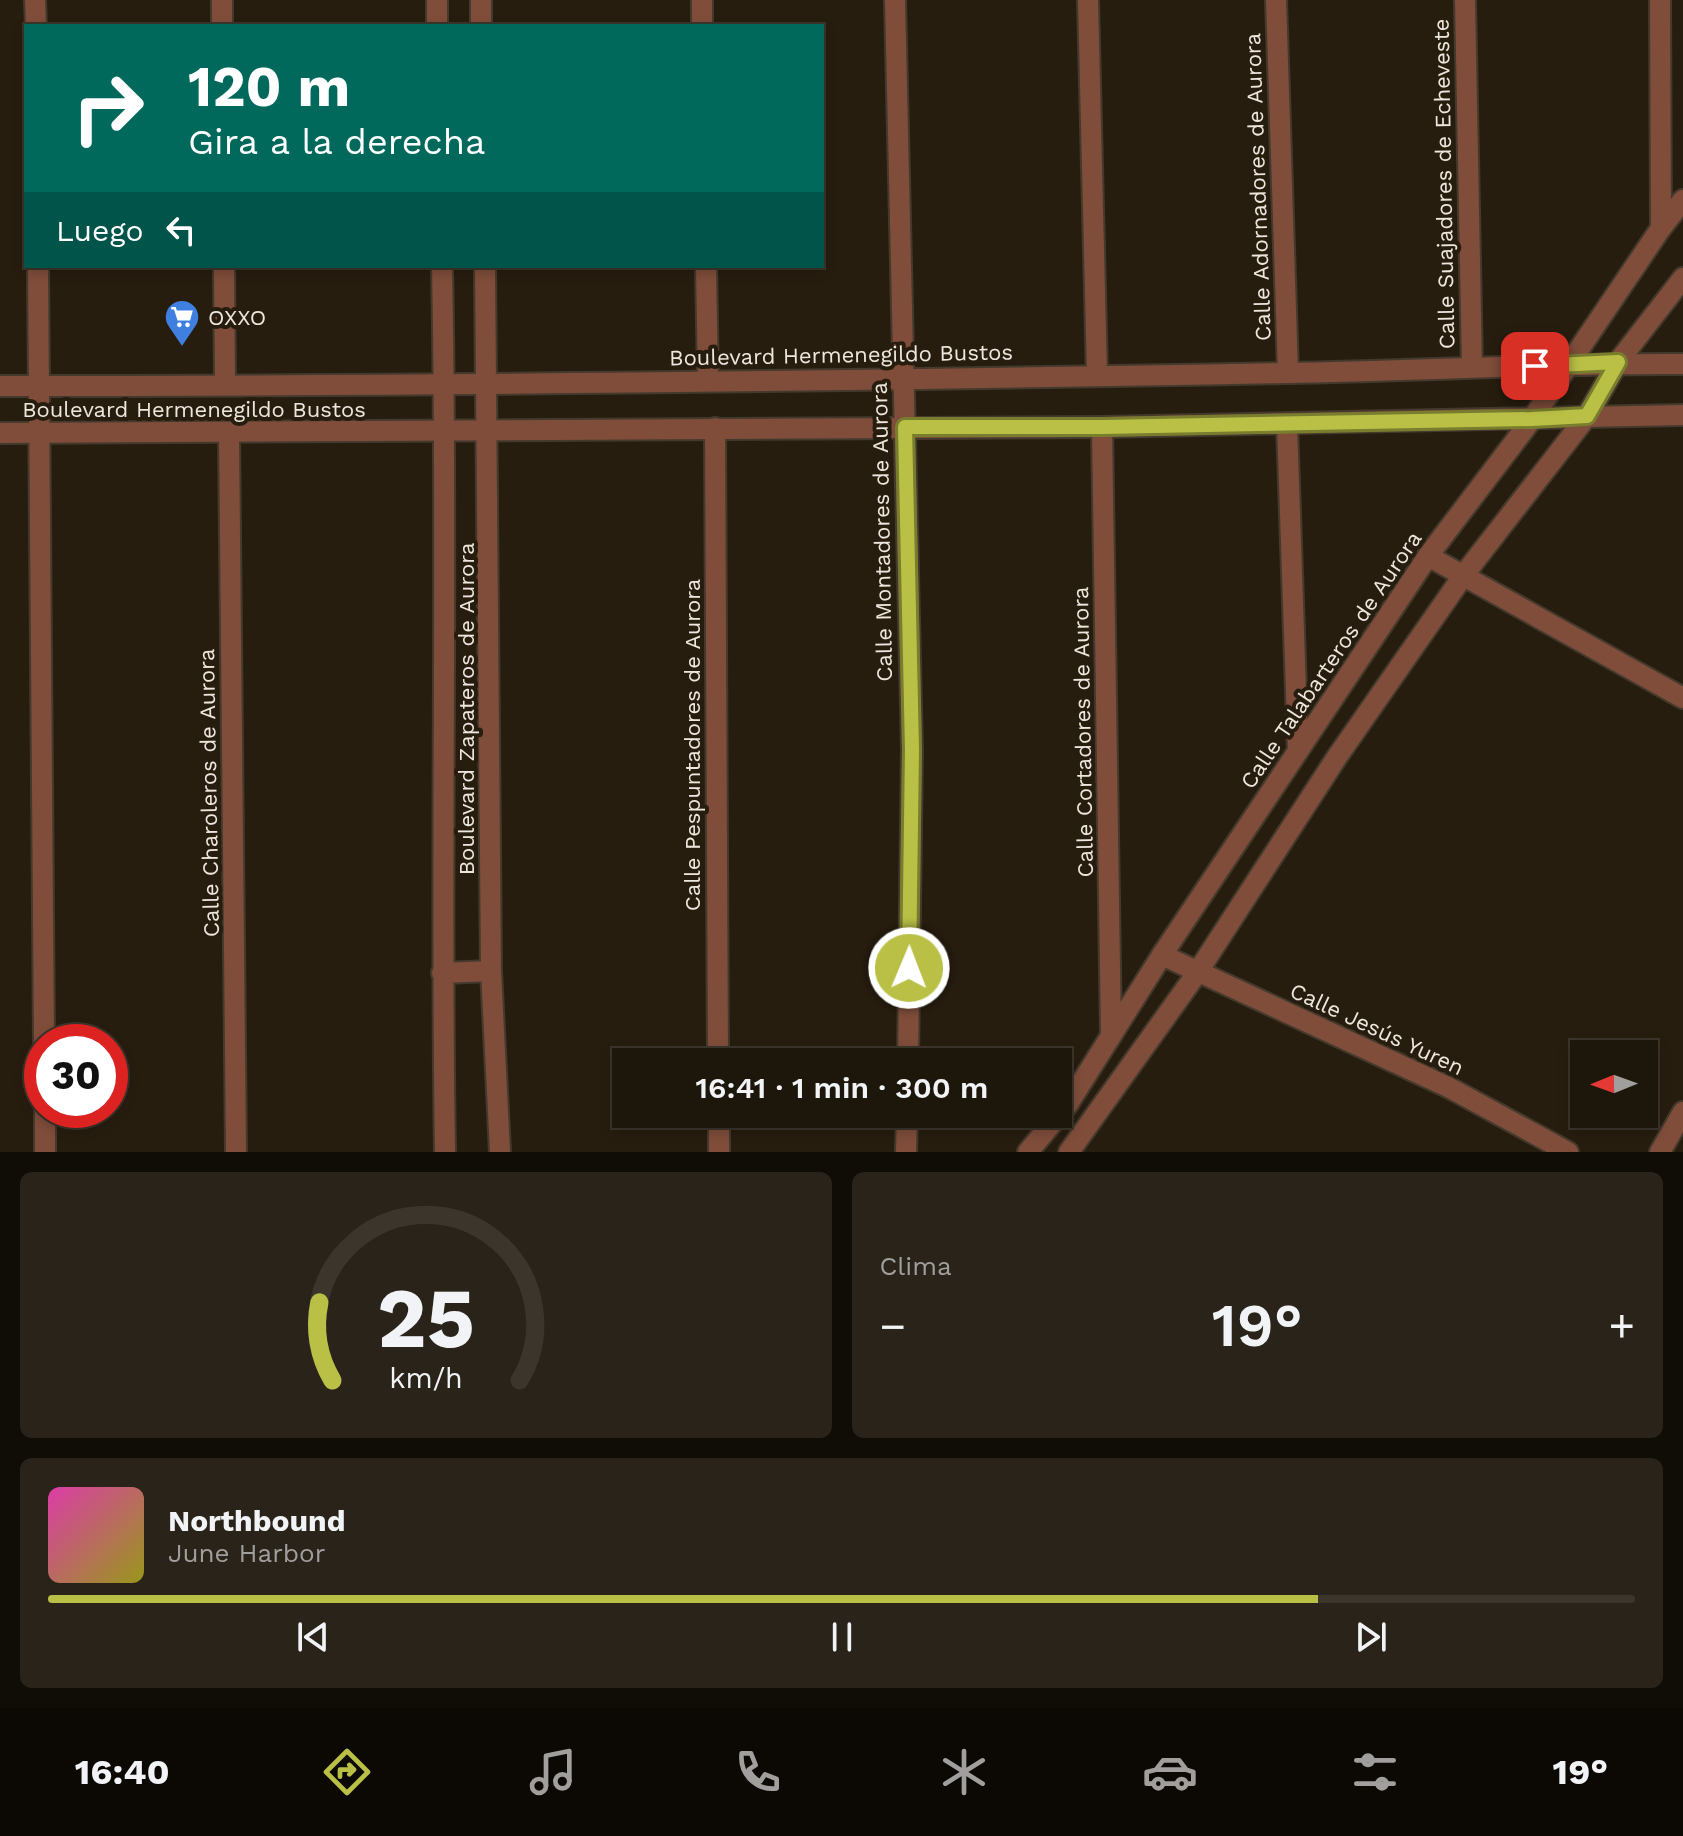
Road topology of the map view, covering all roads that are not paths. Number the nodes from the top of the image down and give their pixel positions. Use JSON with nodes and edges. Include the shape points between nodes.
{"nodes":[{"id":1,"x":35,"y":0,"type":"edge"},
{"id":2,"x":222,"y":0,"type":"edge"},
{"id":3,"x":437,"y":0,"type":"edge"},
{"id":4,"x":481,"y":0,"type":"edge"},
{"id":5,"x":702,"y":0,"type":"edge"},
{"id":6,"x":895,"y":0,"type":"edge"},
{"id":7,"x":1088,"y":0,"type":"edge"},
{"id":8,"x":1276,"y":0,"type":"edge"},
{"id":9,"x":1465,"y":0,"type":"edge"},
{"id":10,"x":1660,"y":0,"type":"edge"},
{"id":11,"x":36,"y":24,"type":"edge"},
{"id":12,"x":222,"y":24,"type":"edge"},
{"id":13,"x":437,"y":24,"type":"edge"},
{"id":14,"x":481,"y":24,"type":"edge"},
{"id":15,"x":702,"y":24,"type":"edge"},
{"id":16,"x":1683,"y":200,"type":"edge"},
{"id":17,"x":1661,"y":228,"type":"junction"},
{"id":18,"x":38,"y":268,"type":"edge"},
{"id":19,"x":224,"y":268,"type":"edge"},
{"id":20,"x":442,"y":268,"type":"edge"},
{"id":21,"x":485,"y":268,"type":"edge"},
{"id":22,"x":706,"y":268,"type":"edge"},
{"id":23,"x":1683,"y":278,"type":"edge"},
{"id":24,"x":1618,"y":362,"type":"junction"},
{"id":25,"x":1683,"y":364,"type":"edge"},
{"id":26,"x":1567,"y":365,"type":"junction"},
{"id":27,"x":1472,"y":367,"type":"junction"},
{"id":28,"x":1288,"y":373,"type":"junction"},
{"id":29,"x":1097,"y":375,"type":"junction"},
{"id":30,"x":902,"y":379,"type":"junction"},
{"id":31,"x":708,"y":381,"type":"junction"},
{"id":32,"x":444,"y":383,"type":"junction"},
{"id":33,"x":487,"y":383,"type":"junction"},
{"id":34,"x":225,"y":384,"type":"junction"},
{"id":35,"x":0,"y":386,"type":"edge"},
{"id":36,"x":39,"y":386,"type":"junction"},
{"id":37,"x":1683,"y":415,"type":"edge"},
{"id":38,"x":1587,"y":416,"type":"junction"},
{"id":39,"x":1532,"y":419,"type":"junction"},
{"id":40,"x":1287,"y":424,"type":"junction"},
{"id":41,"x":905,"y":427,"type":"junction"},
{"id":42,"x":1102,"y":427,"type":"junction"},
{"id":43,"x":715,"y":428,"type":"junction"},
{"id":44,"x":487,"y":431,"type":"junction"},
{"id":45,"x":0,"y":433,"type":"edge"},
{"id":46,"x":38,"y":433,"type":"junction"},
{"id":47,"x":229,"y":433,"type":"junction"},
{"id":48,"x":444,"y":433,"type":"junction"},
{"id":49,"x":1428,"y":556,"type":"junction"},
{"id":50,"x":1463,"y":576,"type":"junction"},
{"id":51,"x":1683,"y":698,"type":"edge"},
{"id":52,"x":1298,"y":751,"type":"junction"},
{"id":53,"x":1162,"y":955,"type":"junction"},
{"id":54,"x":491,"y":971,"type":"junction"},
{"id":55,"x":442,"y":973,"type":"junction"},
{"id":56,"x":1197,"y":973,"type":"junction"},
{"id":57,"x":44,"y":1024,"type":"edge"},
{"id":58,"x":1111,"y":1036,"type":"junction"},
{"id":59,"x":718,"y":1048,"type":"edge"},
{"id":60,"x":908,"y":1048,"type":"edge"},
{"id":61,"x":1683,"y":1112,"type":"edge"},
{"id":62,"x":45,"y":1128,"type":"edge"},
{"id":63,"x":719,"y":1128,"type":"edge"},
{"id":64,"x":907,"y":1128,"type":"edge"},
{"id":65,"x":45,"y":1152,"type":"edge"},
{"id":66,"x":236,"y":1152,"type":"edge"},
{"id":67,"x":445,"y":1152,"type":"edge"},
{"id":68,"x":500,"y":1152,"type":"edge"},
{"id":69,"x":719,"y":1152,"type":"edge"},
{"id":70,"x":906,"y":1152,"type":"edge"},
{"id":71,"x":1028,"y":1152,"type":"edge"},
{"id":72,"x":1069,"y":1152,"type":"edge"},
{"id":73,"x":1568,"y":1152,"type":"edge"},
{"id":74,"x":1660,"y":1152,"type":"edge"}],
"edges":[{"from":1,"to":11,"type":"street"},
{"from":2,"to":12,"type":"street"},
{"from":3,"to":13,"type":"street"},
{"from":4,"to":14,"type":"street"},
{"from":5,"to":15,"type":"street"},
{"from":6,"to":30,"type":"street","name":"Calle Montadores de Aurora"},
{"from":7,"to":29,"type":"street"},
{"from":8,"to":28,"type":"street","name":"Calle Adornadores de Aurora"},
{"from":9,"to":27,"type":"street","name":"Calle Suajadores de Echeveste"},
{"from":10,"to":17,"type":"street"},
{"from":16,"to":17,"type":"street","name":"Calle Talabarteros de Aurora"},
{"from":17,"to":26,"type":"street","name":"Calle Talabarteros de Aurora"},
{"from":18,"to":36,"type":"street"},
{"from":19,"to":34,"type":"street"},
{"from":20,"to":32,"type":"street","name":"Boulevard Zapateros de Aurora"},
{"from":21,"to":33,"type":"street","name":"Boulevard Zapateros de Aurora"},
{"from":22,"to":31,"type":"street"},
{"from":23,"to":24,"type":"street"},
{"from":24,"to":25,"type":"street","name":"Boulevard Hermenegildo Bustos"},
{"from":24,"to":26,"type":"street","name":"Boulevard Hermenegildo Bustos"},
{"from":24,"to":38,"type":"street"},
{"from":26,"to":27,"type":"street","name":"Boulevard Hermenegildo Bustos"},
{"from":26,"to":39,"type":"street","name":"Calle Talabarteros de Aurora"},
{"from":27,"to":28,"type":"street","name":"Boulevard Hermenegildo Bustos"},
{"from":28,"to":29,"type":"street","name":"Boulevard Hermenegildo Bustos"},
{"from":29,"to":30,"type":"street","name":"Boulevard Hermenegildo Bustos"},
{"from":30,"to":31,"type":"street","name":"Boulevard Hermenegildo Bustos"},
{"from":30,"to":41,"type":"street","name":"Calle Montadores de Aurora"},
{"from":31,"to":33,"type":"street","name":"Boulevard Hermenegildo Bustos"},
{"from":32,"to":33,"type":"street","name":"Boulevard Hermenegildo Bustos"},
{"from":32,"to":34,"type":"street","name":"Boulevard Hermenegildo Bustos"},
{"from":32,"to":48,"type":"street","name":"Boulevard Zapateros de Aurora"},
{"from":33,"to":44,"type":"street","name":"Boulevard Zapateros de Aurora"},
{"from":34,"to":36,"type":"street","name":"Boulevard Hermenegildo Bustos"},
{"from":35,"to":36,"type":"street","name":"Boulevard Hermenegildo Bustos"},
{"from":36,"to":46,"type":"street"},
{"from":37,"to":38,"type":"street","name":"Boulevard Hermenegildo Bustos"},
{"from":38,"to":39,"type":"street","name":"Boulevard Hermenegildo Bustos"},
{"from":38,"to":50,"type":"street"},
{"from":39,"to":40,"type":"street","name":"Boulevard Hermenegildo Bustos"},
{"from":39,"to":49,"type":"street","name":"Calle Talabarteros de Aurora"},
{"from":40,"to":42,"type":"street","name":"Boulevard Hermenegildo Bustos"},
{"from":40,"to":52,"type":"street"},
{"from":41,"to":42,"type":"street","name":"Boulevard Hermenegildo Bustos"},
{"from":41,"to":43,"type":"street","name":"Boulevard Hermenegildo Bustos"},
{"from":41,"to":60,"type":"street","name":"Calle Montadores de Aurora","via":[[912,750]]},
{"from":42,"to":58,"type":"street","name":"Calle Cortadores de Aurora"},
{"from":43,"to":44,"type":"street","name":"Boulevard Hermenegildo Bustos"},
{"from":43,"to":59,"type":"street","name":"Calle Pespuntadores de Aurora"},
{"from":44,"to":48,"type":"street","name":"Boulevard Hermenegildo Bustos"},
{"from":44,"to":54,"type":"street","name":"Boulevard Zapateros de Aurora"},
{"from":45,"to":46,"type":"street","name":"Boulevard Hermenegildo Bustos"},
{"from":46,"to":47,"type":"street","name":"Boulevard Hermenegildo Bustos"},
{"from":46,"to":57,"type":"street"},
{"from":47,"to":48,"type":"street","name":"Boulevard Hermenegildo Bustos"},
{"from":47,"to":66,"type":"street","name":"Calle Charoleros de Aurora"},
{"from":48,"to":55,"type":"street","name":"Boulevard Zapateros de Aurora"},
{"from":49,"to":50,"type":"street"},
{"from":49,"to":52,"type":"street","name":"Calle Talabarteros de Aurora"},
{"from":50,"to":51,"type":"street"},
{"from":50,"to":56,"type":"street"},
{"from":52,"to":53,"type":"street","name":"Calle Talabarteros de Aurora"},
{"from":53,"to":56,"type":"street","name":"Calle Jesús Yuren"},
{"from":53,"to":58,"type":"street","name":"Calle Talabarteros de Aurora"},
{"from":54,"to":55,"type":"street"},
{"from":54,"to":68,"type":"street","name":"Boulevard Zapateros de Aurora"},
{"from":55,"to":67,"type":"street","name":"Boulevard Zapateros de Aurora"},
{"from":56,"to":72,"type":"street"},
{"from":56,"to":73,"type":"street","name":"Calle Jesús Yuren","via":[[1448,1087]]},
{"from":58,"to":71,"type":"street","name":"Calle Talabarteros de Aurora","via":[[1068,1104]]},
{"from":61,"to":74,"type":"street"},
{"from":62,"to":65,"type":"street"},
{"from":63,"to":69,"type":"street"},
{"from":64,"to":70,"type":"street"}]}
